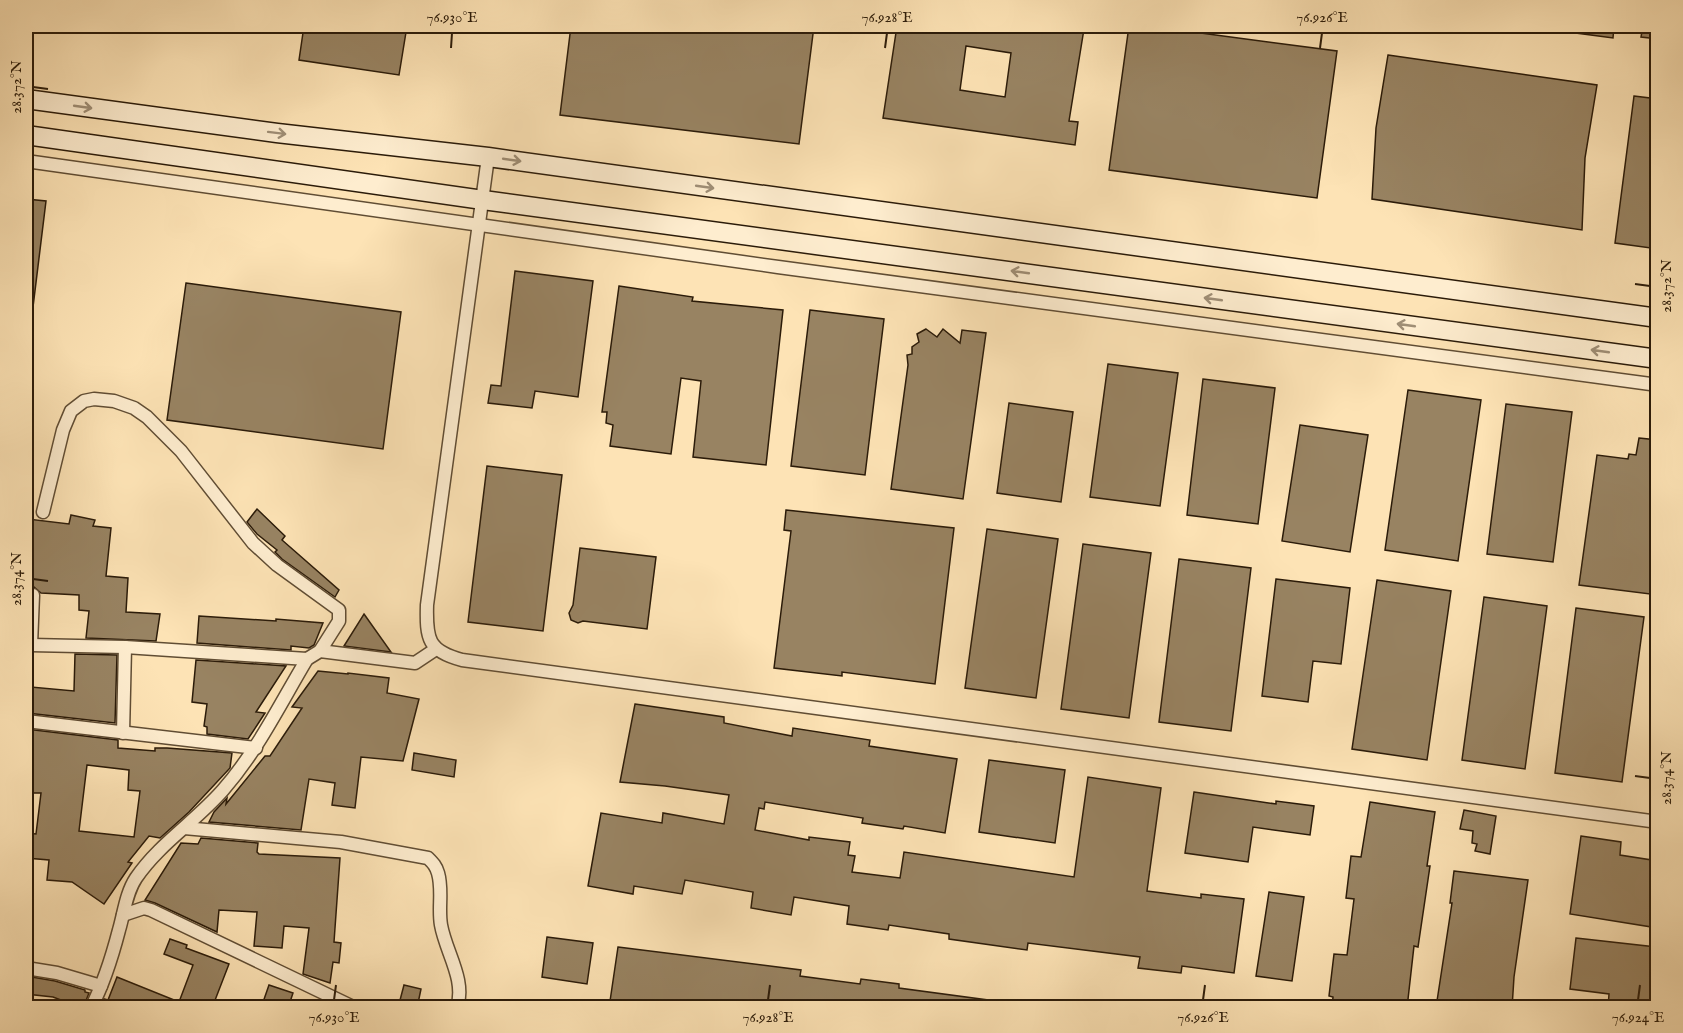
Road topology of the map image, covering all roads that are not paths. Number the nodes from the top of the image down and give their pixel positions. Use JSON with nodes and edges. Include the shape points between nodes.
{"nodes":[{"id":1,"x":26,"y":99,"type":"edge"},
{"id":2,"x":26,"y":135,"type":"edge"},
{"id":3,"x":488,"y":157,"type":"junction"},
{"id":4,"x":26,"y":161,"type":"edge"},
{"id":5,"x":483,"y":200,"type":"junction"},
{"id":6,"x":480,"y":224,"type":"junction"},
{"id":7,"x":1658,"y":318,"type":"edge"},
{"id":8,"x":1658,"y":359,"type":"edge"},
{"id":9,"x":1658,"y":385,"type":"edge"},
{"id":10,"x":43,"y":512,"type":"dead end"},
{"id":11,"x":33,"y":595,"type":"dead end"},
{"id":12,"x":31,"y":645,"type":"junction"},
{"id":13,"x":125,"y":647,"type":"junction"},
{"id":14,"x":436,"y":649,"type":"junction"},
{"id":15,"x":320,"y":651,"type":"junction"},
{"id":16,"x":307,"y":659,"type":"junction"},
{"id":17,"x":26,"y":660,"type":"edge"},
{"id":18,"x":26,"y":721,"type":"edge"},
{"id":19,"x":123,"y":733,"type":"junction"},
{"id":20,"x":256,"y":748,"type":"junction"},
{"id":21,"x":1658,"y":822,"type":"edge"},
{"id":22,"x":184,"y":828,"type":"junction"},
{"id":23,"x":123,"y":915,"type":"junction"},
{"id":24,"x":26,"y":968,"type":"edge"},
{"id":25,"x":102,"y":986,"type":"junction"},
{"id":26,"x":91,"y":1008,"type":"edge"},
{"id":27,"x":355,"y":1008,"type":"edge"},
{"id":28,"x":457,"y":1008,"type":"edge"}],
"edges":[{"from":1,"to":3,"type":"main road","one_way":true},
{"from":2,"to":5,"type":"main road"},
{"from":3,"to":5,"type":"street"},
{"from":3,"to":7,"type":"main road","one_way":true},
{"from":4,"to":6,"type":"street"},
{"from":5,"to":6,"type":"street"},
{"from":8,"to":5,"type":"main road","one_way":true},
{"from":6,"to":9,"type":"street"},
{"from":6,"to":14,"type":"street","via":[[427,605],[426,626]]},
{"from":10,"to":15,"type":"street","via":[[71,411],[94,399],[134,408],[181,451],[253,543],[339,610],[339,621]]},
{"from":11,"to":12,"type":"street"},
{"from":12,"to":13,"type":"street"},
{"from":12,"to":17,"type":"street","via":[[26,648]]},
{"from":13,"to":16,"type":"street"},
{"from":13,"to":19,"type":"street"},
{"from":14,"to":15,"type":"street","via":[[415,663]]},
{"from":14,"to":21,"type":"street","via":[[462,660]]},
{"from":15,"to":16,"type":"street"},
{"from":16,"to":20,"type":"street"},
{"from":18,"to":19,"type":"street"},
{"from":19,"to":20,"type":"street"},
{"from":20,"to":22,"type":"street","via":[[207,807]]},
{"from":22,"to":23,"type":"street","via":[[136,879]]},
{"from":22,"to":28,"type":"street","via":[[341,842],[428,858],[439,875],[441,925],[460,985]]},
{"from":23,"to":25,"type":"street"},
{"from":23,"to":27,"type":"street","via":[[144,908],[151,910]]},
{"from":24,"to":25,"type":"street"},
{"from":25,"to":26,"type":"street"}]}
